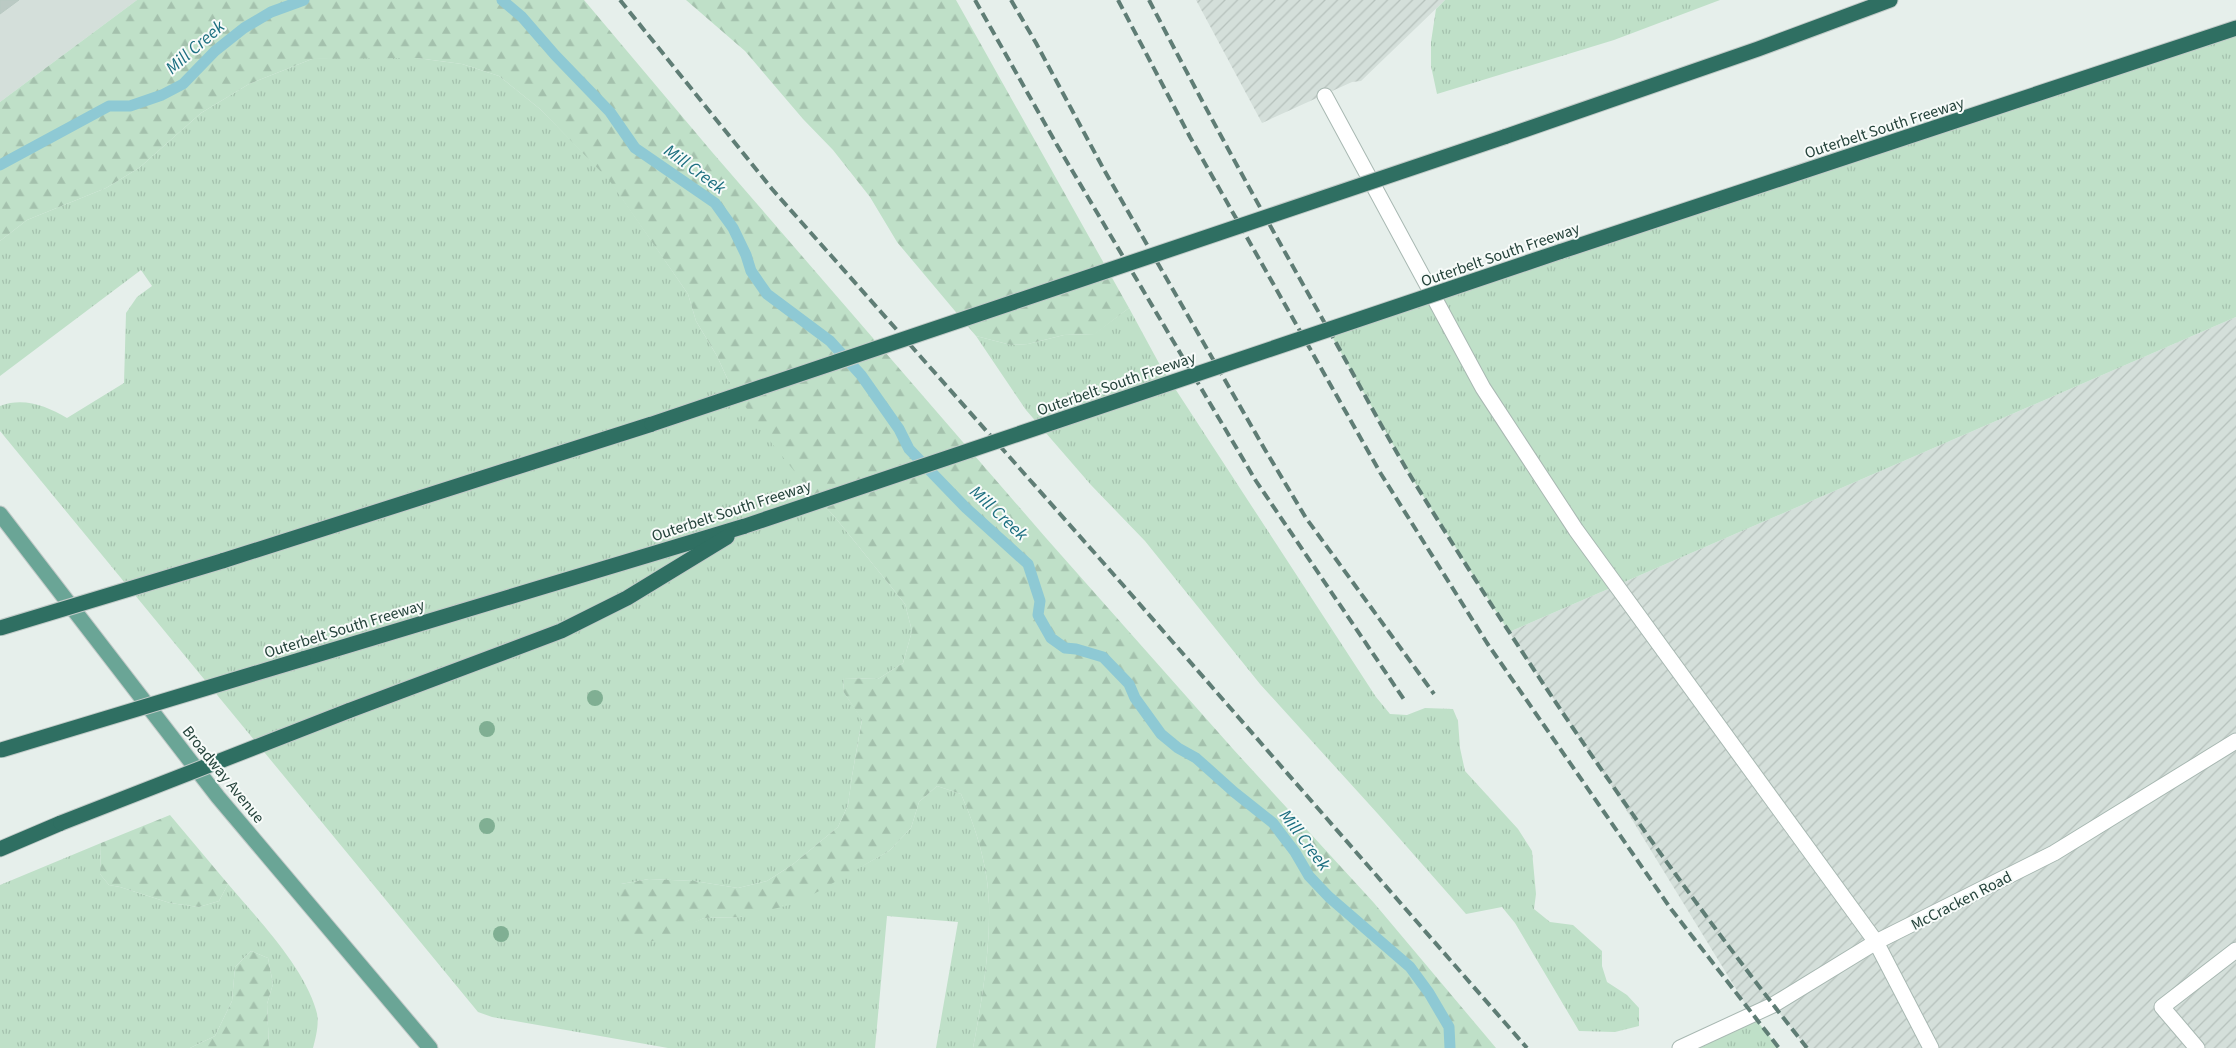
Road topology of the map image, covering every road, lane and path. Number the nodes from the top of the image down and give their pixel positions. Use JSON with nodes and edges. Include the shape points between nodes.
{"nodes":[{"id":1,"x":1890,"y":0,"type":"edge"},
{"id":2,"x":2236,"y":28,"type":"edge"},
{"id":3,"x":1325,"y":96,"type":"dead end"},
{"id":4,"x":0,"y":514,"type":"edge"},
{"id":5,"x":745,"y":526,"type":"junction"},
{"id":6,"x":0,"y":628,"type":"edge"},
{"id":7,"x":2236,"y":741,"type":"edge"},
{"id":8,"x":0,"y":751,"type":"edge"},
{"id":9,"x":0,"y":849,"type":"edge"},
{"id":10,"x":1876,"y":942,"type":"junction"},
{"id":11,"x":2236,"y":950,"type":"edge"},
{"id":12,"x":430,"y":1048,"type":"edge"},
{"id":13,"x":1680,"y":1048,"type":"edge"},
{"id":14,"x":1931,"y":1048,"type":"edge"},
{"id":15,"x":2197,"y":1048,"type":"edge"}],
"edges":[{"from":1,"to":6,"type":"highway","bridge":true,"via":[[1504,137],[652,424]]},
{"from":2,"to":5,"type":"highway","name":"Outerbelt South Freeway","bridge":true},
{"from":3,"to":10,"type":"street","via":[[1482,388],[1576,530]]},
{"from":4,"to":12,"type":"main road","name":"Broadway Avenue","via":[[218,797]]},
{"from":5,"to":8,"type":"highway","name":"Outerbelt South Freeway","bridge":true},
{"from":5,"to":9,"type":"highway","bridge":true,"via":[[627,598],[561,631],[348,711]]},
{"from":7,"to":10,"type":"street","name":"McCracken Road","via":[[2054,853]]},
{"from":10,"to":13,"type":"street","name":"McCracken Road","via":[[1773,1005]]},
{"from":10,"to":14,"type":"street"},
{"from":11,"to":15,"type":"street","via":[[2162,1007]]}]}
